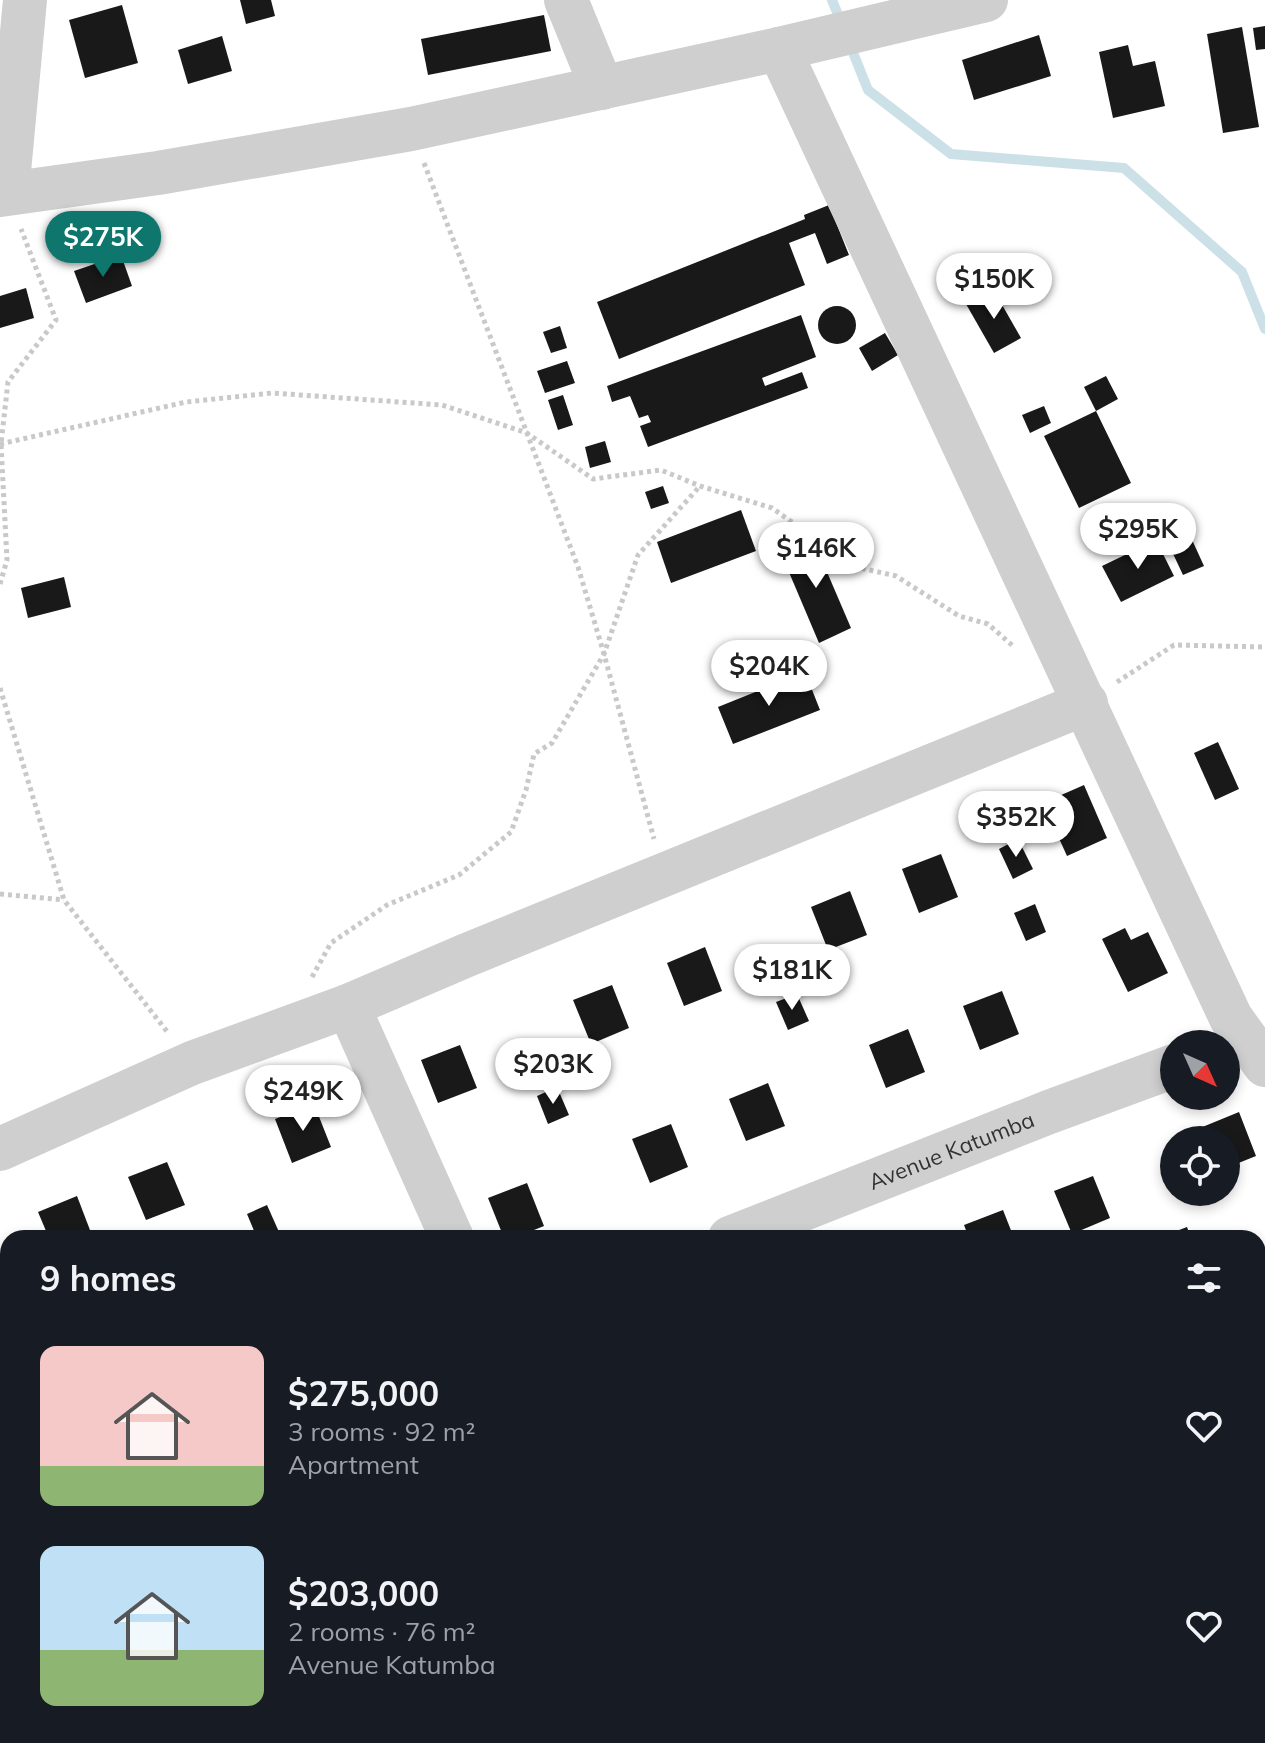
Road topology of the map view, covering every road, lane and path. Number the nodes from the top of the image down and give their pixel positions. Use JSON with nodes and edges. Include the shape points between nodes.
{"nodes":[{"id":1,"x":25,"y":0,"type":"edge"},
{"id":2,"x":566,"y":0,"type":"edge"},
{"id":3,"x":986,"y":0,"type":"edge"},
{"id":4,"x":797,"y":45,"type":"junction"},
{"id":5,"x":602,"y":88,"type":"junction"},
{"id":6,"x":411,"y":129,"type":"junction"},
{"id":7,"x":4,"y":194,"type":"edge"},
{"id":8,"x":527,"y":433,"type":"junction"},
{"id":9,"x":1,"y":444,"type":"edge"},
{"id":10,"x":700,"y":486,"type":"junction"},
{"id":11,"x":0,"y":584,"type":"edge"},
{"id":12,"x":1265,"y":647,"type":"edge"},
{"id":13,"x":1020,"y":652,"type":"dead end"},
{"id":14,"x":604,"y":654,"type":"junction"},
{"id":15,"x":0,"y":688,"type":"edge"},
{"id":16,"x":1086,"y":703,"type":"junction"},
{"id":17,"x":664,"y":874,"type":"junction"},
{"id":18,"x":0,"y":894,"type":"edge"},
{"id":19,"x":64,"y":900,"type":"junction"},
{"id":20,"x":348,"y":1006,"type":"junction"},
{"id":21,"x":1236,"y":1021,"type":"edge"},
{"id":22,"x":282,"y":1029,"type":"junction"},
{"id":23,"x":192,"y":1063,"type":"junction"},
{"id":24,"x":1265,"y":1065,"type":"edge"},
{"id":25,"x":1160,"y":1071,"type":"edge"},
{"id":26,"x":0,"y":1149,"type":"edge"},
{"id":27,"x":448,"y":1230,"type":"edge"},
{"id":28,"x":750,"y":1230,"type":"edge"}],
"edges":[{"from":1,"to":7,"type":"street"},
{"from":2,"to":5,"type":"street"},
{"from":3,"to":4,"type":"street"},
{"from":4,"to":5,"type":"street"},
{"from":4,"to":16,"type":"street"},
{"from":5,"to":6,"type":"street"},
{"from":6,"to":7,"type":"street"},
{"from":6,"to":8,"type":"path"},
{"from":7,"to":9,"type":"path","via":[[56,320],[8,382]]},
{"from":8,"to":9,"type":"path","via":[[442,405],[272,393],[186,402]]},
{"from":8,"to":10,"type":"path","via":[[593,479],[661,470]]},
{"from":8,"to":14,"type":"path","via":[[578,567]]},
{"from":9,"to":11,"type":"path","via":[[7,560]]},
{"from":10,"to":13,"type":"path","via":[[772,508],[856,567],[896,576],[959,616],[988,624]]},
{"from":10,"to":14,"type":"path","via":[[638,555]]},
{"from":12,"to":16,"type":"path","via":[[1174,645]]},
{"from":14,"to":17,"type":"path"},
{"from":14,"to":22,"type":"path","via":[[552,743],[534,754],[511,832],[459,875],[387,905],[331,943]]},
{"from":15,"to":19,"type":"path"},
{"from":16,"to":17,"type":"street"},
{"from":16,"to":21,"type":"street"},
{"from":17,"to":20,"type":"street"},
{"from":18,"to":19,"type":"path"},
{"from":19,"to":23,"type":"path"},
{"from":20,"to":22,"type":"street"},
{"from":20,"to":27,"type":"street"},
{"from":21,"to":24,"type":"street"},
{"from":22,"to":23,"type":"street"},
{"from":23,"to":26,"type":"street"},
{"from":25,"to":28,"type":"street","name":"Avenue Katumba"}]}
